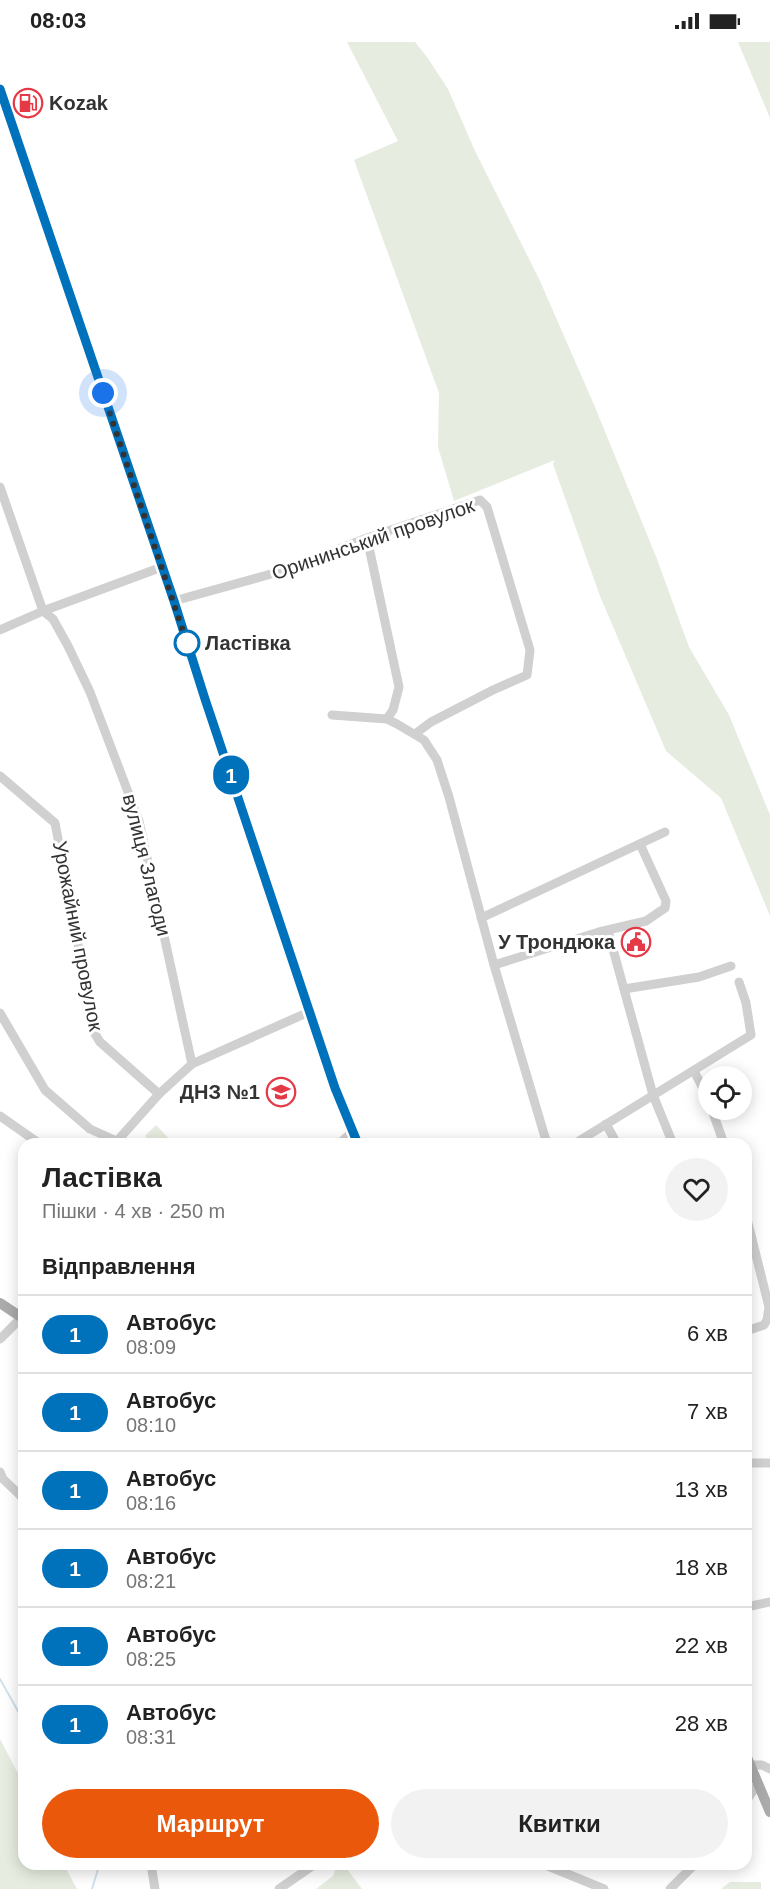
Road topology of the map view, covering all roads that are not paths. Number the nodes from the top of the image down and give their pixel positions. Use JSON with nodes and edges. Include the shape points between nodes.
{"nodes":[{"id":1,"x":0,"y":89,"type":"edge"},
{"id":2,"x":0,"y":487,"type":"edge"},
{"id":3,"x":367,"y":538,"type":"junction"},
{"id":4,"x":162,"y":567,"type":"junction"},
{"id":5,"x":174,"y":601,"type":"junction"},
{"id":6,"x":43,"y":611,"type":"junction"},
{"id":7,"x":0,"y":630,"type":"edge"},
{"id":8,"x":332,"y":715,"type":"dead end"},
{"id":9,"x":387,"y":719,"type":"junction"},
{"id":10,"x":415,"y":734,"type":"junction"},
{"id":11,"x":0,"y":776,"type":"edge"},
{"id":12,"x":665,"y":832,"type":"dead end"},
{"id":13,"x":640,"y":844,"type":"junction"},
{"id":14,"x":481,"y":918,"type":"junction"},
{"id":15,"x":608,"y":931,"type":"junction"},
{"id":16,"x":494,"y":965,"type":"junction"},
{"id":17,"x":731,"y":966,"type":"dead end"},
{"id":18,"x":738,"y":982,"type":"dead end"},
{"id":19,"x":624,"y":989,"type":"junction"},
{"id":20,"x":311,"y":1011,"type":"junction"},
{"id":21,"x":0,"y":1013,"type":"edge"},
{"id":22,"x":192,"y":1065,"type":"junction"},
{"id":23,"x":694,"y":1071,"type":"junction"},
{"id":24,"x":698,"y":1079,"type":"edge"},
{"id":25,"x":159,"y":1094,"type":"junction"},
{"id":26,"x":653,"y":1095,"type":"junction"},
{"id":27,"x":0,"y":1116,"type":"edge"},
{"id":28,"x":716,"y":1120,"type":"edge"},
{"id":29,"x":606,"y":1124,"type":"junction"},
{"id":30,"x":352,"y":1132,"type":"junction"},
{"id":31,"x":31,"y":1138,"type":"edge"},
{"id":32,"x":111,"y":1138,"type":"edge"},
{"id":33,"x":123,"y":1138,"type":"edge"},
{"id":34,"x":346,"y":1138,"type":"edge"},
{"id":35,"x":355,"y":1138,"type":"edge"},
{"id":36,"x":545,"y":1138,"type":"edge"},
{"id":37,"x":584,"y":1138,"type":"edge"},
{"id":38,"x":614,"y":1138,"type":"edge"},
{"id":39,"x":671,"y":1138,"type":"edge"},
{"id":40,"x":722,"y":1138,"type":"edge"},
{"id":41,"x":752,"y":1238,"type":"edge"},
{"id":42,"x":0,"y":1303,"type":"edge"},
{"id":43,"x":18,"y":1315,"type":"edge"},
{"id":44,"x":18,"y":1324,"type":"edge"},
{"id":45,"x":752,"y":1329,"type":"edge"},
{"id":46,"x":0,"y":1339,"type":"edge"},
{"id":47,"x":752,"y":1463,"type":"edge"},
{"id":48,"x":770,"y":1463,"type":"edge"},
{"id":49,"x":0,"y":1472,"type":"edge"},
{"id":50,"x":18,"y":1493,"type":"edge"},
{"id":51,"x":770,"y":1602,"type":"edge"},
{"id":52,"x":752,"y":1606,"type":"edge"},
{"id":53,"x":752,"y":1761,"type":"edge"},
{"id":54,"x":770,"y":1769,"type":"edge"},
{"id":55,"x":752,"y":1770,"type":"edge"},
{"id":56,"x":752,"y":1781,"type":"edge"},
{"id":57,"x":758,"y":1785,"type":"junction"},
{"id":58,"x":752,"y":1793,"type":"edge"},
{"id":59,"x":770,"y":1812,"type":"edge"},
{"id":60,"x":152,"y":1870,"type":"edge"},
{"id":61,"x":306,"y":1870,"type":"edge"},
{"id":62,"x":558,"y":1870,"type":"edge"},
{"id":63,"x":689,"y":1870,"type":"edge"},
{"id":64,"x":154,"y":1889,"type":"edge"},
{"id":65,"x":279,"y":1889,"type":"edge"},
{"id":66,"x":604,"y":1889,"type":"edge"},
{"id":67,"x":670,"y":1889,"type":"edge"}],
"edges":[{"from":1,"to":4,"type":"main road"},
{"from":2,"to":6,"type":"street","name":"вулиця Злагоди"},
{"from":3,"to":5,"type":"street","name":"Орининський провулок","via":[[282,571]]},
{"from":3,"to":9,"type":"street","via":[[399,687]]},
{"from":3,"to":10,"type":"street","name":"Орининський провулок","via":[[480,501],[487,507],[530,650],[527,675]]},
{"from":4,"to":5,"type":"main road"},
{"from":4,"to":6,"type":"street"},
{"from":5,"to":20,"type":"main road"},
{"from":6,"to":7,"type":"street"},
{"from":6,"to":22,"type":"street","name":"вулиця Злагоди","via":[[68,646],[90,692],[135,810]]},
{"from":8,"to":9,"type":"street"},
{"from":9,"to":10,"type":"street"},
{"from":10,"to":14,"type":"street","via":[[437,760]]},
{"from":11,"to":25,"type":"street","name":"Урожайний провулок","via":[[55,823],[95,1034]]},
{"from":12,"to":13,"type":"street"},
{"from":13,"to":14,"type":"street"},
{"from":13,"to":15,"type":"street","via":[[666,906],[646,921]]},
{"from":14,"to":16,"type":"street"},
{"from":15,"to":16,"type":"street"},
{"from":15,"to":19,"type":"street"},
{"from":16,"to":36,"type":"street"},
{"from":17,"to":19,"type":"street","via":[[699,976]]},
{"from":18,"to":23,"type":"street","via":[[751,1035]]},
{"from":19,"to":26,"type":"street"},
{"from":20,"to":22,"type":"street"},
{"from":20,"to":30,"type":"main road"},
{"from":21,"to":32,"type":"street","via":[[45,1090],[90,1129]]},
{"from":22,"to":25,"type":"street"},
{"from":23,"to":24,"type":"street"},
{"from":23,"to":26,"type":"street"},
{"from":25,"to":33,"type":"street"},
{"from":26,"to":29,"type":"street"},
{"from":26,"to":39,"type":"street"},
{"from":27,"to":31,"type":"street"},
{"from":28,"to":40,"type":"street"},
{"from":29,"to":37,"type":"street"},
{"from":29,"to":38,"type":"street"},
{"from":30,"to":34,"type":"street"},
{"from":30,"to":35,"type":"main road"},
{"from":41,"to":45,"type":"street","via":[[769,1316],[764,1325]]},
{"from":42,"to":43,"type":"main road"},
{"from":44,"to":46,"type":"street"},
{"from":47,"to":48,"type":"street"},
{"from":49,"to":50,"type":"street"},
{"from":51,"to":52,"type":"street"},
{"from":53,"to":54,"type":"street"},
{"from":55,"to":57,"type":"main road"},
{"from":56,"to":57,"type":"main road"},
{"from":57,"to":58,"type":"street"},
{"from":57,"to":59,"type":"main road"},
{"from":60,"to":64,"type":"street"},
{"from":61,"to":65,"type":"street"},
{"from":62,"to":66,"type":"street"},
{"from":63,"to":67,"type":"street"}]}
